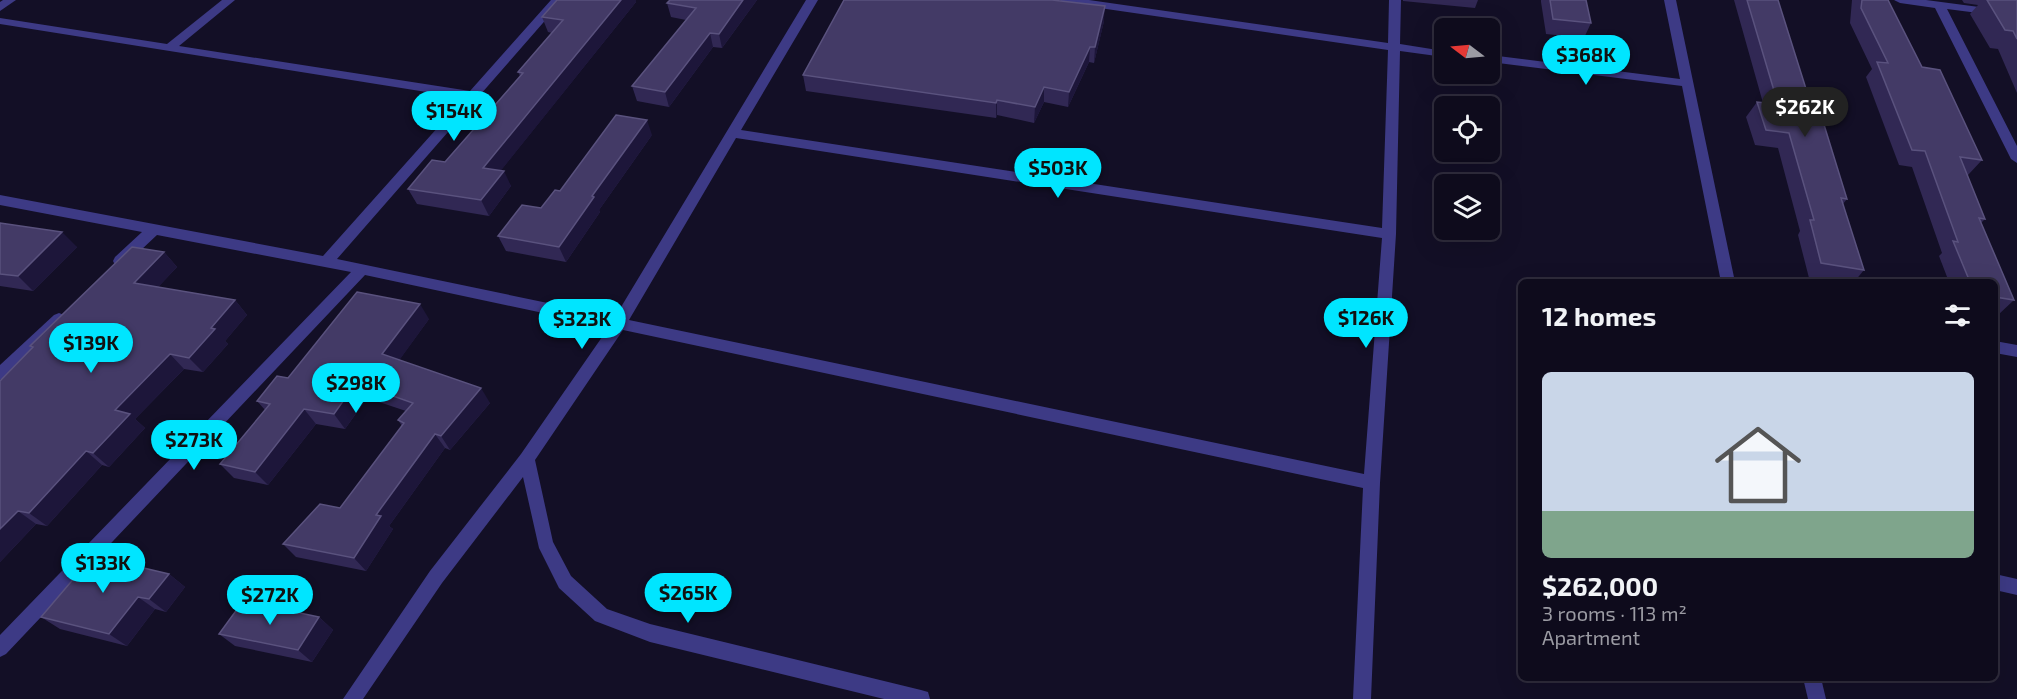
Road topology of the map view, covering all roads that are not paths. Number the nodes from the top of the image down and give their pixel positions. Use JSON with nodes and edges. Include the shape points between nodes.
{"nodes":[{"id":1,"x":10,"y":0,"type":"edge"},
{"id":2,"x":229,"y":0,"type":"edge"},
{"id":3,"x":557,"y":0,"type":"edge"},
{"id":4,"x":812,"y":0,"type":"edge"},
{"id":5,"x":1065,"y":0,"type":"edge"},
{"id":6,"x":1395,"y":0,"type":"edge"},
{"id":7,"x":1670,"y":0,"type":"edge"},
{"id":8,"x":1900,"y":0,"type":"edge"},
{"id":9,"x":1939,"y":5,"type":"junction"},
{"id":10,"x":0,"y":8,"type":"edge"},
{"id":11,"x":2017,"y":15,"type":"edge"},
{"id":12,"x":0,"y":21,"type":"edge"},
{"id":13,"x":1394,"y":48,"type":"junction"},
{"id":14,"x":168,"y":49,"type":"junction"},
{"id":15,"x":1434,"y":53,"type":"edge"},
{"id":16,"x":1500,"y":60,"type":"edge"},
{"id":17,"x":1686,"y":83,"type":"junction"},
{"id":18,"x":474,"y":96,"type":"junction"},
{"id":19,"x":733,"y":133,"type":"junction"},
{"id":20,"x":2011,"y":135,"type":"edge"},
{"id":21,"x":2017,"y":159,"type":"edge"},
{"id":22,"x":0,"y":200,"type":"edge"},
{"id":23,"x":153,"y":230,"type":"junction"},
{"id":24,"x":1389,"y":234,"type":"junction"},
{"id":25,"x":326,"y":262,"type":"junction"},
{"id":26,"x":110,"y":270,"type":"edge"},
{"id":27,"x":362,"y":270,"type":"junction"},
{"id":28,"x":1727,"y":279,"type":"edge"},
{"id":29,"x":68,"y":310,"type":"edge"},
{"id":30,"x":619,"y":324,"type":"junction"},
{"id":31,"x":1998,"y":348,"type":"edge"},
{"id":32,"x":2017,"y":351,"type":"edge"},
{"id":33,"x":0,"y":374,"type":"edge"},
{"id":34,"x":527,"y":459,"type":"junction"},
{"id":35,"x":1372,"y":483,"type":"junction"},
{"id":36,"x":1998,"y":583,"type":"edge"},
{"id":37,"x":2017,"y":587,"type":"edge"},
{"id":38,"x":0,"y":648,"type":"edge"},
{"id":39,"x":1813,"y":681,"type":"edge"},
{"id":40,"x":352,"y":699,"type":"edge"},
{"id":41,"x":921,"y":699,"type":"edge"},
{"id":42,"x":1362,"y":699,"type":"edge"},
{"id":43,"x":1817,"y":699,"type":"edge"}],
"edges":[{"from":1,"to":10,"type":"street"},
{"from":2,"to":14,"type":"street"},
{"from":3,"to":18,"type":"street"},
{"from":4,"to":19,"type":"street"},
{"from":5,"to":13,"type":"street"},
{"from":6,"to":13,"type":"street"},
{"from":7,"to":17,"type":"street"},
{"from":8,"to":9,"type":"street"},
{"from":9,"to":11,"type":"street"},
{"from":9,"to":20,"type":"street"},
{"from":12,"to":14,"type":"street"},
{"from":13,"to":15,"type":"street"},
{"from":13,"to":24,"type":"street"},
{"from":14,"to":18,"type":"street"},
{"from":16,"to":17,"type":"street"},
{"from":17,"to":28,"type":"street"},
{"from":18,"to":25,"type":"street"},
{"from":19,"to":24,"type":"street"},
{"from":19,"to":30,"type":"street"},
{"from":20,"to":21,"type":"street"},
{"from":22,"to":23,"type":"street"},
{"from":23,"to":25,"type":"street"},
{"from":23,"to":26,"type":"street"},
{"from":24,"to":35,"type":"street"},
{"from":25,"to":27,"type":"street"},
{"from":27,"to":30,"type":"street"},
{"from":27,"to":38,"type":"street"},
{"from":29,"to":33,"type":"street"},
{"from":30,"to":34,"type":"street"},
{"from":30,"to":35,"type":"street"},
{"from":31,"to":32,"type":"street"},
{"from":34,"to":40,"type":"street","via":[[436,577]]},
{"from":34,"to":41,"type":"street","via":[[545,543],[565,582],[601,615],[650,633]]},
{"from":35,"to":42,"type":"street"},
{"from":36,"to":37,"type":"street"},
{"from":39,"to":43,"type":"street"}]}
